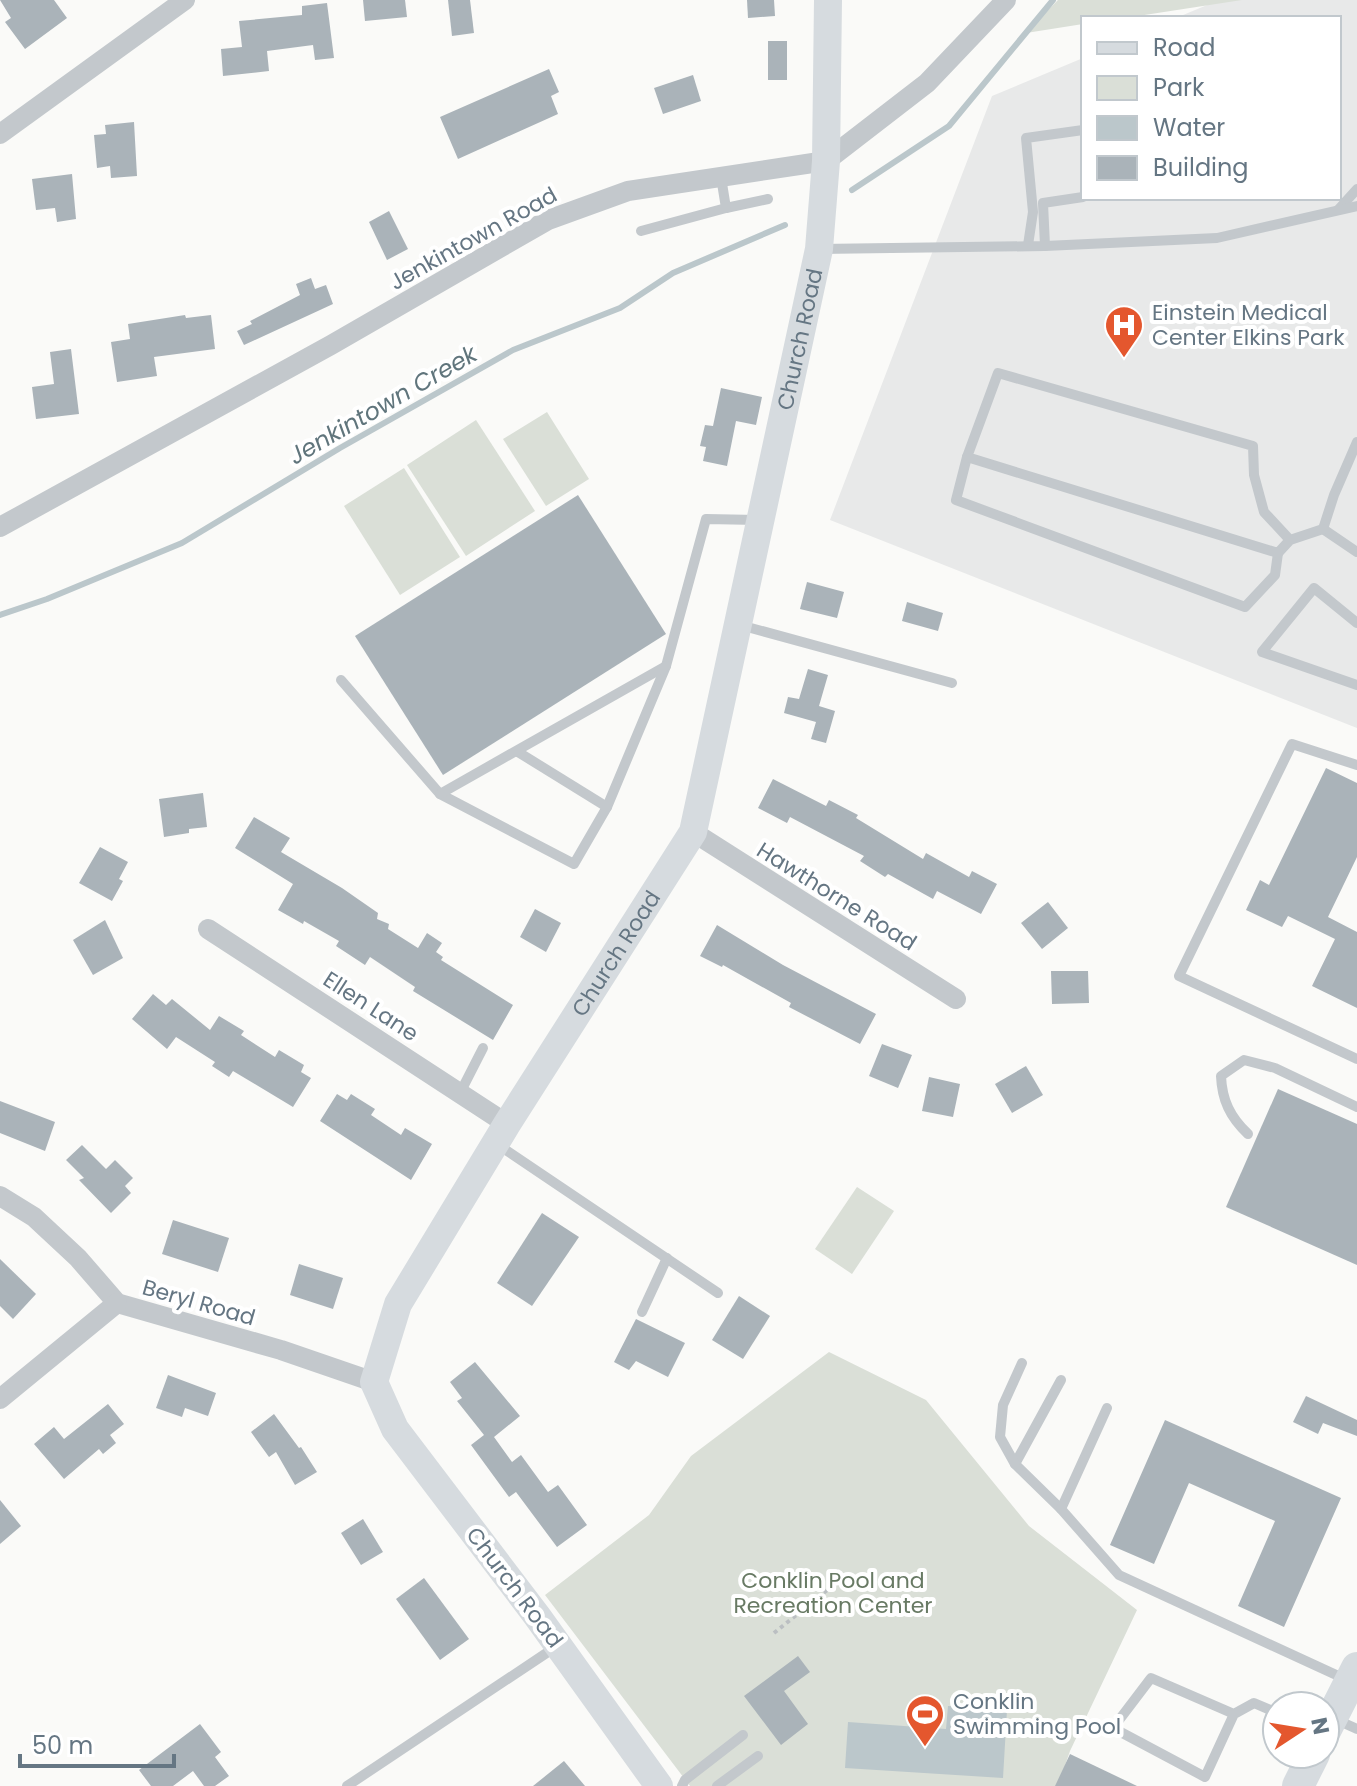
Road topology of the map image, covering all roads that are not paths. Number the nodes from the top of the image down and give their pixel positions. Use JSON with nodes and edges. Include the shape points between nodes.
{"nodes":[{"id":1,"x":185,"y":0,"type":"edge"},
{"id":2,"x":828,"y":0,"type":"edge"},
{"id":3,"x":1006,"y":0,"type":"edge"},
{"id":4,"x":1081,"y":130,"type":"edge"},
{"id":5,"x":0,"y":134,"type":"edge"},
{"id":6,"x":826,"y":161,"type":"junction"},
{"id":7,"x":721,"y":177,"type":"junction"},
{"id":8,"x":1357,"y":189,"type":"edge"},
{"id":9,"x":1081,"y":197,"type":"edge"},
{"id":10,"x":768,"y":199,"type":"dead end"},
{"id":11,"x":1357,"y":206,"type":"edge"},
{"id":12,"x":726,"y":208,"type":"junction"},
{"id":13,"x":1336,"y":211,"type":"junction"},
{"id":14,"x":641,"y":231,"type":"dead end"},
{"id":15,"x":1028,"y":245,"type":"junction"},
{"id":16,"x":1045,"y":246,"type":"junction"},
{"id":17,"x":819,"y":249,"type":"junction"},
{"id":18,"x":1357,"y":442,"type":"edge"},
{"id":19,"x":967,"y":457,"type":"junction"},
{"id":20,"x":760,"y":520,"type":"junction"},
{"id":21,"x":0,"y":527,"type":"edge"},
{"id":22,"x":1323,"y":529,"type":"junction"},
{"id":23,"x":1290,"y":540,"type":"junction"},
{"id":24,"x":1357,"y":552,"type":"edge"},
{"id":25,"x":1278,"y":553,"type":"junction"},
{"id":26,"x":1357,"y":623,"type":"edge"},
{"id":27,"x":738,"y":625,"type":"junction"},
{"id":28,"x":666,"y":666,"type":"junction"},
{"id":29,"x":341,"y":680,"type":"dead end"},
{"id":30,"x":952,"y":683,"type":"dead end"},
{"id":31,"x":1357,"y":685,"type":"edge"},
{"id":32,"x":518,"y":752,"type":"junction"},
{"id":33,"x":1357,"y":765,"type":"edge"},
{"id":34,"x":440,"y":794,"type":"junction"},
{"id":35,"x":607,"y":807,"type":"junction"},
{"id":36,"x":693,"y":832,"type":"junction"},
{"id":37,"x":208,"y":929,"type":"dead end"},
{"id":38,"x":956,"y":999,"type":"dead end"},
{"id":39,"x":483,"y":1048,"type":"dead end"},
{"id":40,"x":1357,"y":1059,"type":"edge"},
{"id":41,"x":460,"y":1093,"type":"junction"},
{"id":42,"x":1357,"y":1107,"type":"edge"},
{"id":43,"x":501,"y":1133,"type":"junction"},
{"id":44,"x":1248,"y":1134,"type":"dead end"},
{"id":45,"x":0,"y":1196,"type":"edge"},
{"id":46,"x":667,"y":1258,"type":"junction"},
{"id":47,"x":718,"y":1293,"type":"dead end"},
{"id":48,"x":117,"y":1303,"type":"junction"},
{"id":49,"x":642,"y":1312,"type":"dead end"},
{"id":50,"x":1022,"y":1363,"type":"dead end"},
{"id":51,"x":1061,"y":1380,"type":"dead end"},
{"id":52,"x":374,"y":1382,"type":"junction"},
{"id":53,"x":0,"y":1399,"type":"edge"},
{"id":54,"x":1107,"y":1408,"type":"dead end"},
{"id":55,"x":1015,"y":1464,"type":"junction"},
{"id":56,"x":1061,"y":1509,"type":"junction"},
{"id":57,"x":558,"y":1645,"type":"junction"},
{"id":58,"x":1354,"y":1675,"type":"edge"},
{"id":59,"x":1261,"y":1706,"type":"edge"},
{"id":60,"x":1234,"y":1714,"type":"junction"},
{"id":61,"x":1341,"y":1716,"type":"edge"},
{"id":62,"x":743,"y":1735,"type":"dead end"},
{"id":63,"x":758,"y":1756,"type":"dead end"},
{"id":64,"x":347,"y":1786,"type":"edge"},
{"id":65,"x":659,"y":1786,"type":"edge"},
{"id":66,"x":682,"y":1786,"type":"edge"},
{"id":67,"x":717,"y":1786,"type":"edge"}],
"edges":[{"from":1,"to":5,"type":"street"},
{"from":2,"to":6,"type":"street","name":"Church Road"},
{"from":3,"to":6,"type":"street","name":"Jenkintown Road","via":[[927,83]]},
{"from":4,"to":15,"type":"lane","via":[[1026,138],[1033,212]]},
{"from":6,"to":7,"type":"street","name":"Jenkintown Road"},
{"from":6,"to":17,"type":"street","name":"Church Road"},
{"from":7,"to":12,"type":"lane"},
{"from":7,"to":21,"type":"street","name":"Jenkintown Road","via":[[628,191],[548,220]]},
{"from":8,"to":13,"type":"lane"},
{"from":9,"to":16,"type":"lane","via":[[1043,203]]},
{"from":10,"to":12,"type":"lane"},
{"from":11,"to":13,"type":"lane"},
{"from":12,"to":14,"type":"lane"},
{"from":13,"to":16,"type":"lane","via":[[1217,238]]},
{"from":15,"to":16,"type":"lane"},
{"from":15,"to":17,"type":"lane"},
{"from":17,"to":20,"type":"street","name":"Church Road"},
{"from":18,"to":22,"type":"lane"},
{"from":19,"to":23,"type":"lane","via":[[998,373],[1253,446],[1264,512]]},
{"from":19,"to":25,"type":"lane"},
{"from":19,"to":25,"type":"lane","via":[[956,500],[1245,607],[1275,575]]},
{"from":20,"to":27,"type":"street","name":"Church Road"},
{"from":20,"to":28,"type":"lane","via":[[706,519]]},
{"from":22,"to":23,"type":"lane"},
{"from":22,"to":24,"type":"lane"},
{"from":23,"to":25,"type":"lane"},
{"from":26,"to":31,"type":"lane","via":[[1314,588],[1262,652]]},
{"from":27,"to":30,"type":"lane"},
{"from":27,"to":36,"type":"street","name":"Church Road"},
{"from":28,"to":32,"type":"lane"},
{"from":28,"to":35,"type":"lane"},
{"from":29,"to":34,"type":"lane"},
{"from":32,"to":34,"type":"lane"},
{"from":32,"to":35,"type":"lane"},
{"from":33,"to":40,"type":"lane","via":[[1292,744],[1179,976]]},
{"from":34,"to":35,"type":"lane","via":[[574,864]]},
{"from":36,"to":38,"type":"street","name":"Hawthorne Road"},
{"from":36,"to":43,"type":"street","name":"Church Road"},
{"from":37,"to":41,"type":"street","name":"Ellen Lane"},
{"from":39,"to":41,"type":"lane"},
{"from":41,"to":43,"type":"street","name":"Ellen Lane"},
{"from":42,"to":44,"type":"lane","via":[[1275,1068],[1244,1060],[1221,1076],[1222,1095],[1235,1122]]},
{"from":43,"to":46,"type":"lane"},
{"from":43,"to":52,"type":"street","name":"Church Road","via":[[398,1304]]},
{"from":45,"to":48,"type":"street","name":"Beryl Road","via":[[34,1217]]},
{"from":46,"to":47,"type":"lane"},
{"from":46,"to":49,"type":"lane"},
{"from":48,"to":52,"type":"street","name":"Beryl Road"},
{"from":48,"to":53,"type":"street"},
{"from":50,"to":55,"type":"lane","via":[[1003,1405],[1000,1437]]},
{"from":51,"to":55,"type":"lane"},
{"from":52,"to":57,"type":"street","name":"Church Road","via":[[395,1429]]},
{"from":54,"to":56,"type":"lane"},
{"from":55,"to":56,"type":"lane"},
{"from":56,"to":58,"type":"lane","via":[[1119,1575]]},
{"from":57,"to":64,"type":"lane"},
{"from":57,"to":65,"type":"street","name":"Church Road"},
{"from":58,"to":61,"type":"main road"},
{"from":59,"to":60,"type":"lane","via":[[1254,1703]]},
{"from":60,"to":60,"type":"lane","via":[[1205,1777],[1113,1728],[1151,1678]]},
{"from":62,"to":66,"type":"lane"},
{"from":63,"to":67,"type":"lane"}]}
